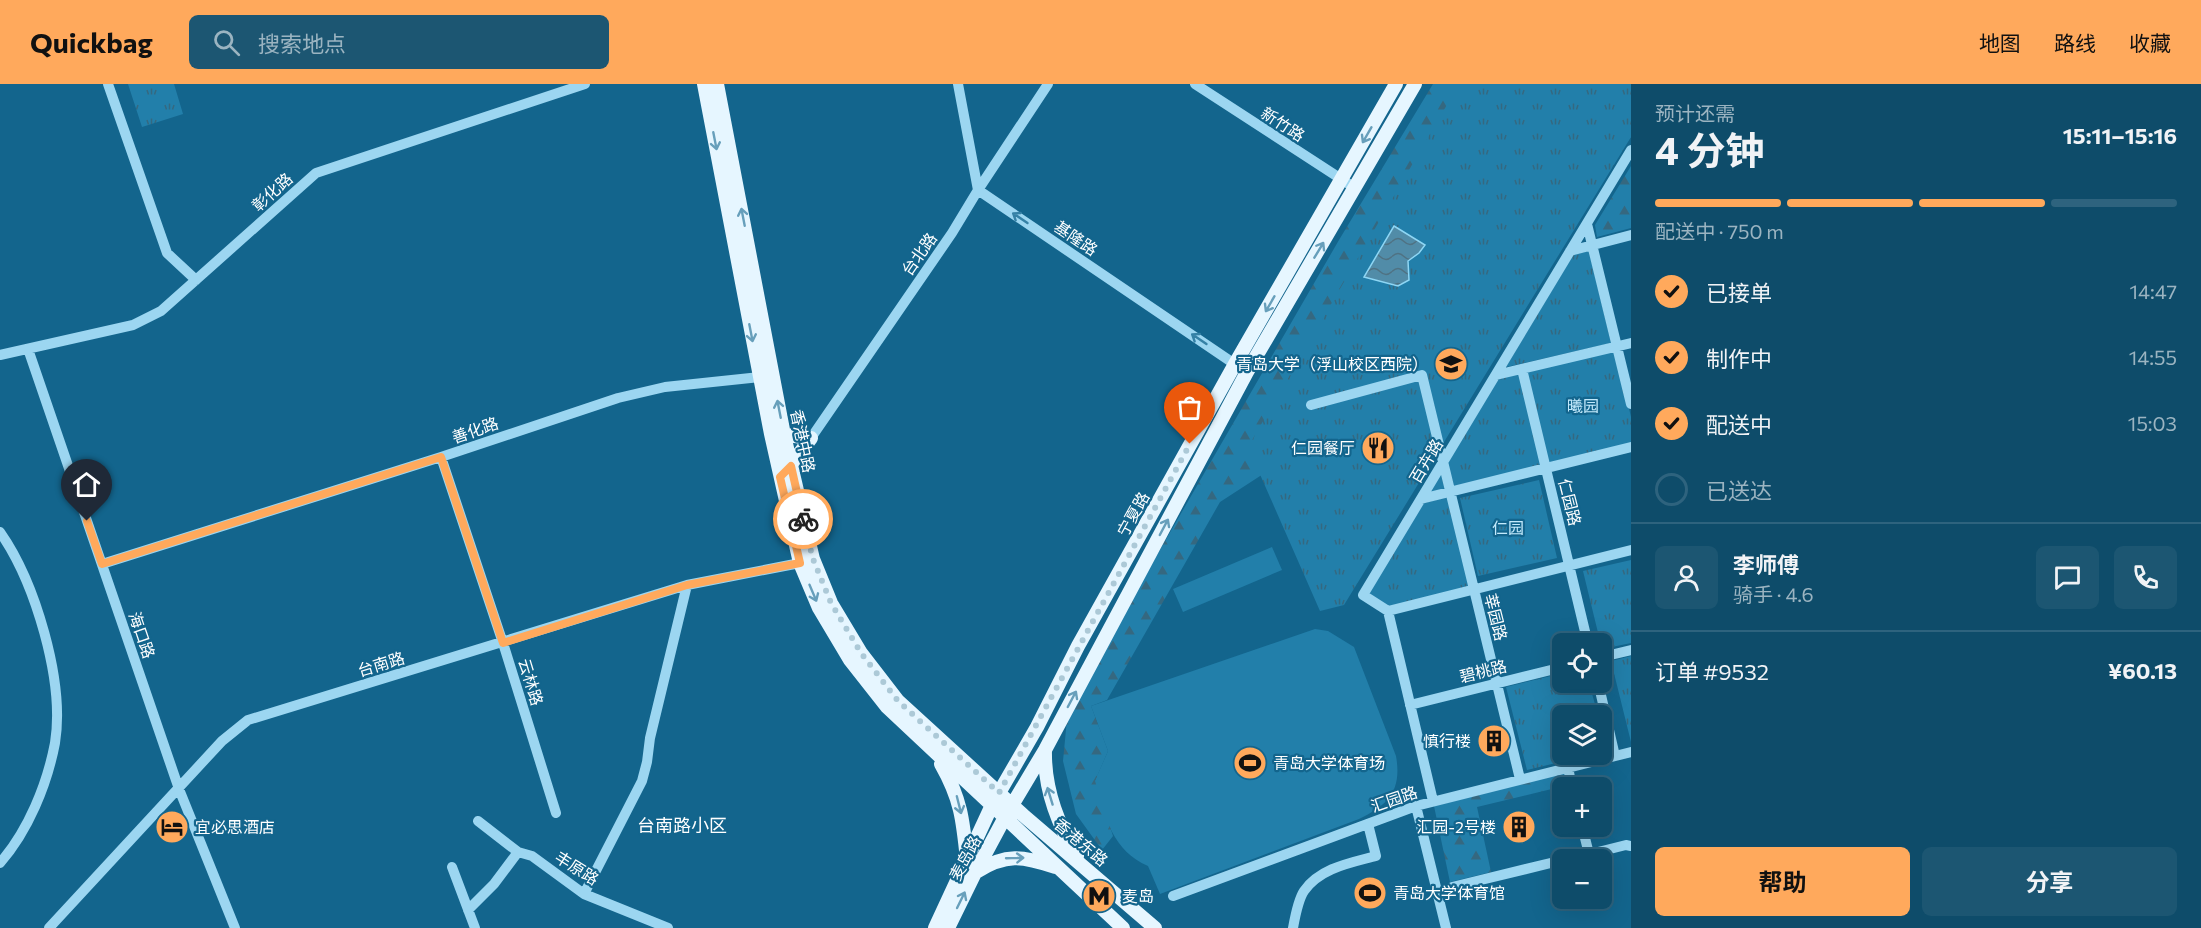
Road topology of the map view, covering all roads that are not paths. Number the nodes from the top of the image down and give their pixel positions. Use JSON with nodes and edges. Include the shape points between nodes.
{"nodes":[{"id":1,"x":108,"y":84,"type":"edge"},
{"id":2,"x":585,"y":84,"type":"edge"},
{"id":3,"x":704,"y":84,"type":"edge"},
{"id":4,"x":717,"y":84,"type":"edge"},
{"id":5,"x":958,"y":84,"type":"edge"},
{"id":6,"x":1048,"y":84,"type":"edge"},
{"id":7,"x":1195,"y":84,"type":"edge"},
{"id":8,"x":1396,"y":84,"type":"edge"},
{"id":9,"x":1415,"y":84,"type":"edge"},
{"id":10,"x":1631,"y":150,"type":"edge"},
{"id":11,"x":1342,"y":180,"type":"junction"},
{"id":12,"x":1355,"y":188,"type":"junction"},
{"id":13,"x":978,"y":190,"type":"junction"},
{"id":14,"x":1587,"y":224,"type":"junction"},
{"id":15,"x":1631,"y":235,"type":"edge"},
{"id":16,"x":1592,"y":245,"type":"junction"},
{"id":17,"x":1570,"y":251,"type":"junction"},
{"id":18,"x":196,"y":280,"type":"junction"},
{"id":19,"x":1631,"y":343,"type":"edge"},
{"id":20,"x":1617,"y":346,"type":"junction"},
{"id":21,"x":28,"y":348,"type":"junction"},
{"id":22,"x":0,"y":355,"type":"edge"},
{"id":23,"x":1235,"y":364,"type":"junction"},
{"id":24,"x":1522,"y":369,"type":"junction"},
{"id":25,"x":1247,"y":372,"type":"junction"},
{"id":26,"x":1496,"y":375,"type":"junction"},
{"id":27,"x":759,"y":377,"type":"junction"},
{"id":28,"x":1631,"y":404,"type":"edge"},
{"id":29,"x":1311,"y":405,"type":"dead end"},
{"id":30,"x":778,"y":434,"type":"junction"},
{"id":31,"x":811,"y":438,"type":"junction"},
{"id":32,"x":1631,"y":447,"type":"edge"},
{"id":33,"x":441,"y":457,"type":"junction"},
{"id":34,"x":1443,"y":462,"type":"junction"},
{"id":35,"x":791,"y":466,"type":"junction"},
{"id":36,"x":1546,"y":468,"type":"junction"},
{"id":37,"x":780,"y":477,"type":"junction"},
{"id":38,"x":1451,"y":492,"type":"junction"},
{"id":39,"x":1421,"y":499,"type":"junction"},
{"id":40,"x":0,"y":532,"type":"edge"},
{"id":41,"x":1631,"y":550,"type":"edge"},
{"id":42,"x":800,"y":563,"type":"junction"},
{"id":43,"x":102,"y":564,"type":"junction"},
{"id":44,"x":1569,"y":566,"type":"junction"},
{"id":45,"x":687,"y":585,"type":"junction"},
{"id":46,"x":1475,"y":590,"type":"junction"},
{"id":47,"x":1388,"y":611,"type":"junction"},
{"id":48,"x":1585,"y":633,"type":"edge"},
{"id":49,"x":503,"y":643,"type":"junction"},
{"id":50,"x":1631,"y":650,"type":"edge"},
{"id":51,"x":1612,"y":655,"type":"edge"},
{"id":52,"x":1552,"y":670,"type":"edge"},
{"id":53,"x":1497,"y":684,"type":"junction"},
{"id":54,"x":1601,"y":693,"type":"edge"},
{"id":55,"x":1410,"y":705,"type":"junction"},
{"id":56,"x":1045,"y":750,"type":"junction"},
{"id":57,"x":1631,"y":752,"type":"edge"},
{"id":58,"x":935,"y":754,"type":"junction"},
{"id":59,"x":1615,"y":756,"type":"junction"},
{"id":60,"x":1568,"y":767,"type":"junction"},
{"id":61,"x":1570,"y":777,"type":"edge"},
{"id":62,"x":1520,"y":779,"type":"junction"},
{"id":63,"x":179,"y":789,"type":"junction"},
{"id":64,"x":996,"y":799,"type":"junction"},
{"id":65,"x":1433,"y":801,"type":"junction"},
{"id":66,"x":1416,"y":806,"type":"junction"},
{"id":67,"x":1008,"y":811,"type":"junction"},
{"id":68,"x":556,"y":813,"type":"dead end"},
{"id":69,"x":478,"y":821,"type":"dead end"},
{"id":70,"x":1368,"y":824,"type":"junction"},
{"id":71,"x":1631,"y":846,"type":"edge"},
{"id":72,"x":1610,"y":849,"type":"edge"},
{"id":73,"x":518,"y":852,"type":"junction"},
{"id":74,"x":0,"y":863,"type":"edge"},
{"id":75,"x":1552,"y":863,"type":"edge"},
{"id":76,"x":452,"y":867,"type":"dead end"},
{"id":77,"x":971,"y":867,"type":"junction"},
{"id":78,"x":1058,"y":868,"type":"junction"},
{"id":79,"x":1085,"y":868,"type":"junction"},
{"id":80,"x":1452,"y":887,"type":"dead end"},
{"id":81,"x":584,"y":894,"type":"junction"},
{"id":82,"x":1173,"y":896,"type":"dead end"},
{"id":83,"x":468,"y":910,"type":"junction"},
{"id":84,"x":49,"y":928,"type":"edge"},
{"id":85,"x":235,"y":928,"type":"edge"},
{"id":86,"x":475,"y":928,"type":"edge"},
{"id":87,"x":668,"y":928,"type":"edge"},
{"id":88,"x":935,"y":928,"type":"edge"},
{"id":89,"x":948,"y":928,"type":"edge"},
{"id":90,"x":1123,"y":928,"type":"edge"},
{"id":91,"x":1155,"y":928,"type":"edge"},
{"id":92,"x":1293,"y":928,"type":"edge"},
{"id":93,"x":1446,"y":928,"type":"edge"}],
"edges":[{"from":1,"to":18,"type":"street","via":[[167,253]]},
{"from":2,"to":18,"type":"street","name":"彰化路","via":[[316,173]]},
{"from":3,"to":27,"type":"main road","name":"香港中路","one_way":true},
{"from":30,"to":4,"type":"main road","name":"香港中路","one_way":true},
{"from":5,"to":13,"type":"street"},
{"from":6,"to":13,"type":"street","name":"台北路"},
{"from":7,"to":11,"type":"street","name":"新竹路"},
{"from":8,"to":11,"type":"main road","name":"宁夏路","one_way":true},
{"from":9,"to":12,"type":"main road","name":"宁夏路"},
{"from":10,"to":14,"type":"street","name":"百卉路"},
{"from":11,"to":12,"type":"street","name":"新竹路"},
{"from":11,"to":23,"type":"main road","name":"宁夏路","one_way":true},
{"from":25,"to":12,"type":"main road","name":"宁夏路","one_way":true},
{"from":23,"to":13,"type":"street","name":"基隆路","one_way":true},
{"from":13,"to":31,"type":"street","name":"台北路"},
{"from":14,"to":16,"type":"street"},
{"from":14,"to":17,"type":"street","name":"百卉路"},
{"from":15,"to":16,"type":"street"},
{"from":16,"to":17,"type":"street"},
{"from":16,"to":20,"type":"street"},
{"from":17,"to":26,"type":"street","name":"百卉路"},
{"from":18,"to":21,"type":"street","name":"彰化路","via":[[161,311],[133,325]]},
{"from":19,"to":20,"type":"street"},
{"from":20,"to":24,"type":"street"},
{"from":20,"to":28,"type":"street"},
{"from":21,"to":22,"type":"street","name":"彰化路"},
{"from":21,"to":43,"type":"street","name":"海口路"},
{"from":23,"to":25,"type":"street","name":"基隆路"},
{"from":23,"to":64,"type":"main road","name":"宁夏路"},
{"from":24,"to":26,"type":"street"},
{"from":24,"to":36,"type":"street","name":"仁园路"},
{"from":56,"to":25,"type":"main road","name":"宁夏路","one_way":true},
{"from":26,"to":34,"type":"street","name":"百卉路"},
{"from":27,"to":30,"type":"main road","name":"香港中路"},
{"from":27,"to":33,"type":"street","name":"善化路","via":[[664,387],[618,398]]},
{"from":29,"to":34,"type":"street","via":[[1422,375]]},
{"from":30,"to":31,"type":"main road"},
{"from":30,"to":35,"type":"main road","name":"香港中路"},
{"from":30,"to":37,"type":"main road","name":"香港中路"},
{"from":31,"to":35,"type":"main road"},
{"from":32,"to":36,"type":"street"},
{"from":33,"to":43,"type":"street","name":"善化路"},
{"from":33,"to":49,"type":"street","name":"云林路"},
{"from":34,"to":38,"type":"street"},
{"from":34,"to":39,"type":"street","name":"百卉路"},
{"from":35,"to":37,"type":"main road"},
{"from":35,"to":64,"type":"main road","name":"香港中路","via":[[813,559],[831,603],[861,653],[898,701]]},
{"from":36,"to":38,"type":"street"},
{"from":36,"to":44,"type":"street","name":"仁园路"},
{"from":37,"to":42,"type":"main road","name":"香港中路"},
{"from":38,"to":39,"type":"street"},
{"from":38,"to":46,"type":"street"},
{"from":39,"to":47,"type":"street","name":"百卉路","via":[[1363,595]]},
{"from":40,"to":74,"type":"street","via":[[25,575],[40,620],[56,701],[55,742],[44,783],[26,825]]},
{"from":41,"to":44,"type":"street"},
{"from":42,"to":45,"type":"street","name":"台南路"},
{"from":42,"to":58,"type":"main road","name":"香港中路","one_way":true,"via":[[819,608],[850,660],[887,707]]},
{"from":43,"to":63,"type":"street","name":"海口路"},
{"from":44,"to":46,"type":"street"},
{"from":44,"to":48,"type":"street","name":"仁园路"},
{"from":45,"to":49,"type":"street","name":"台南路"},
{"from":45,"to":81,"type":"street","via":[[642,781]]},
{"from":46,"to":47,"type":"street"},
{"from":46,"to":53,"type":"street"},
{"from":47,"to":55,"type":"street"},
{"from":49,"to":63,"type":"street","name":"台南路","via":[[248,720],[222,741]]},
{"from":49,"to":68,"type":"street","name":"云林路"},
{"from":50,"to":51,"type":"street"},
{"from":52,"to":53,"type":"street","name":"碧桃路"},
{"from":53,"to":55,"type":"street","name":"碧桃路"},
{"from":53,"to":62,"type":"street"},
{"from":54,"to":59,"type":"street"},
{"from":55,"to":65,"type":"street"},
{"from":56,"to":67,"type":"main road","name":"宁夏路"},
{"from":79,"to":56,"type":"main road","one_way":true,"via":[[1066,837],[1050,798],[1044,771]]},
{"from":57,"to":59,"type":"street","name":"汇园路"},
{"from":58,"to":64,"type":"main road","name":"香港中路"},
{"from":58,"to":77,"type":"main road","one_way":true,"via":[[955,788]]},
{"from":59,"to":60,"type":"street","name":"汇园路"},
{"from":60,"to":61,"type":"street"},
{"from":60,"to":62,"type":"street","name":"汇园路"},
{"from":62,"to":65,"type":"street","name":"汇园路"},
{"from":63,"to":84,"type":"street","name":"台南路"},
{"from":63,"to":85,"type":"street","name":"海口路"},
{"from":64,"to":67,"type":"main road","name":"香港中路"},
{"from":64,"to":77,"type":"main road","name":"麦岛路"},
{"from":65,"to":66,"type":"street","name":"汇园路"},
{"from":66,"to":70,"type":"street","name":"汇园路"},
{"from":66,"to":93,"type":"street"},
{"from":67,"to":77,"type":"main road","name":"麦岛路"},
{"from":67,"to":78,"type":"main road","name":"香港东路"},
{"from":67,"to":79,"type":"main road","name":"香港东路"},
{"from":69,"to":73,"type":"street","name":"丰原路"},
{"from":70,"to":82,"type":"street","name":"汇园路"},
{"from":70,"to":92,"type":"street","via":[[1376,856],[1322,873],[1304,892]]},
{"from":71,"to":72,"type":"street"},
{"from":73,"to":81,"type":"street","name":"丰原路","via":[[532,856]]},
{"from":73,"to":83,"type":"street"},
{"from":75,"to":80,"type":"street"},
{"from":76,"to":83,"type":"street"},
{"from":77,"to":78,"type":"main road","one_way":true,"via":[[1018,857]]},
{"from":77,"to":88,"type":"main road","name":"麦岛路"},
{"from":89,"to":77,"type":"main road","name":"麦岛路","one_way":true},
{"from":78,"to":90,"type":"main road","name":"香港东路"},
{"from":79,"to":91,"type":"main road","name":"香港东路"},
{"from":81,"to":87,"type":"street","name":"丰原路"},
{"from":83,"to":86,"type":"street"}]}
